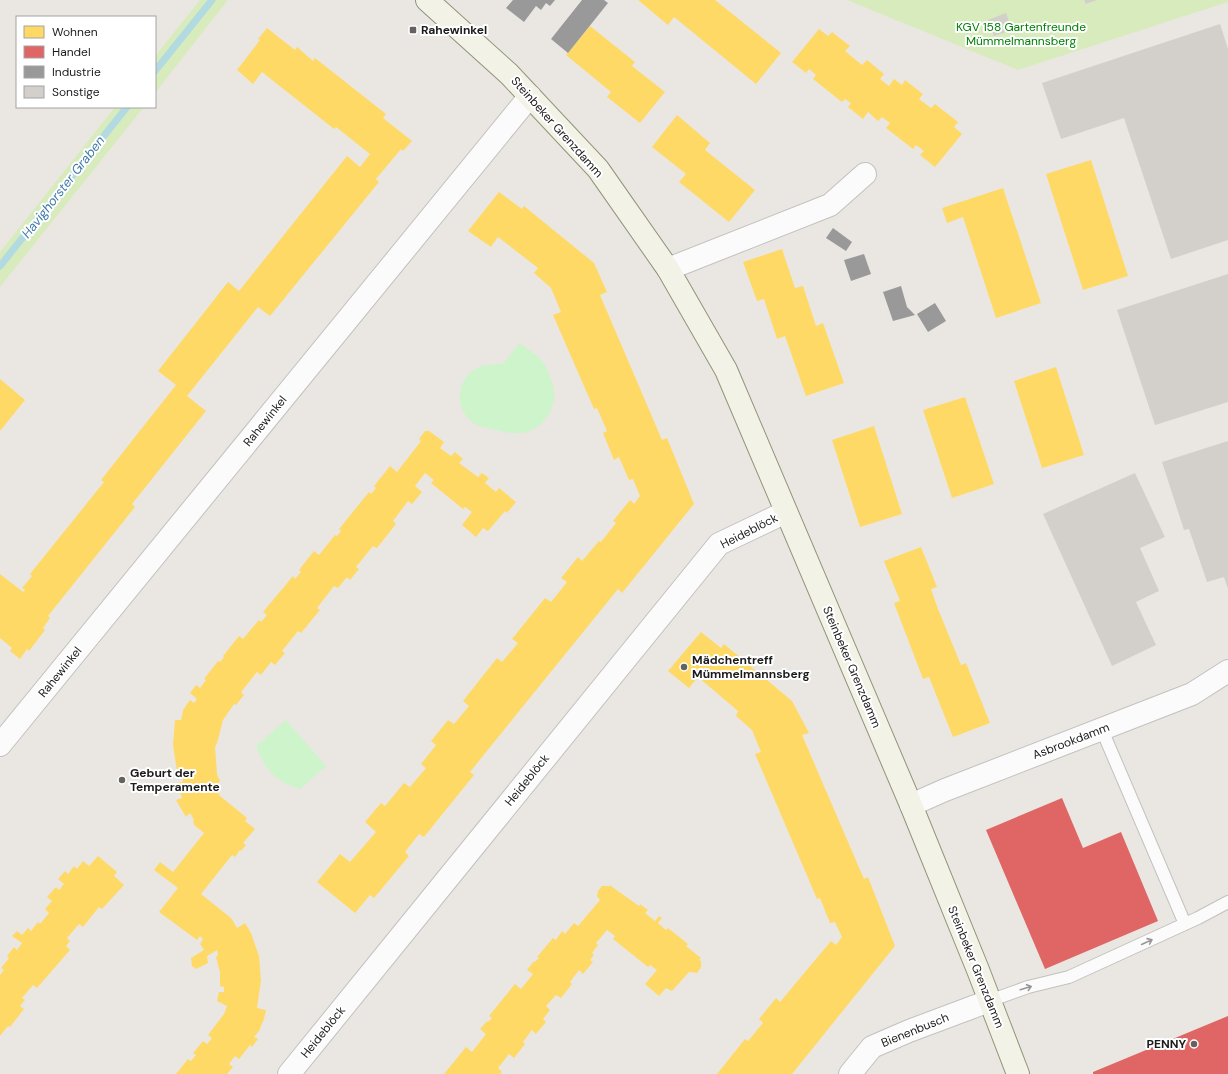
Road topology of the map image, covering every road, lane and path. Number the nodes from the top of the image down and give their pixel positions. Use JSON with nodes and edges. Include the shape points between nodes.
{"nodes":[{"id":1,"x":427,"y":0,"type":"edge"},
{"id":2,"x":530,"y":96,"type":"junction"},
{"id":3,"x":865,"y":174,"type":"dead end"},
{"id":4,"x":668,"y":269,"type":"junction"},
{"id":5,"x":786,"y":512,"type":"junction"},
{"id":6,"x":1228,"y":671,"type":"edge"},
{"id":7,"x":1102,"y":730,"type":"junction"},
{"id":8,"x":0,"y":745,"type":"edge"},
{"id":9,"x":911,"y":805,"type":"junction"},
{"id":10,"x":1228,"y":902,"type":"edge"},
{"id":11,"x":1185,"y":924,"type":"junction"},
{"id":12,"x":990,"y":1000,"type":"junction"},
{"id":13,"x":289,"y":1074,"type":"edge"},
{"id":14,"x":850,"y":1074,"type":"edge"},
{"id":15,"x":1018,"y":1074,"type":"edge"}],
"edges":[{"from":1,"to":2,"type":"street","name":"Steinbeker Grenzdamm"},
{"from":2,"to":4,"type":"street","name":"Steinbeker Grenzdamm","via":[[598,169]]},
{"from":2,"to":8,"type":"street","name":"Rahewinkel"},
{"from":3,"to":4,"type":"street","via":[[830,205]]},
{"from":4,"to":5,"type":"street","name":"Steinbeker Grenzdamm","via":[[726,370]]},
{"from":5,"to":9,"type":"street","name":"Steinbeker Grenzdamm"},
{"from":5,"to":13,"type":"street","name":"Heideblöck","via":[[719,544]]},
{"from":6,"to":7,"type":"street","name":"Asbrookdamm","via":[[1192,694]]},
{"from":7,"to":9,"type":"street","name":"Asbrookdamm"},
{"from":7,"to":11,"type":"lane"},
{"from":9,"to":12,"type":"street","name":"Steinbeker Grenzdamm"},
{"from":10,"to":11,"type":"lane"},
{"from":12,"to":11,"type":"lane","one_way":true,"via":[[1070,977]]},
{"from":12,"to":14,"type":"street","name":"Bienenbusch","via":[[872,1047]]},
{"from":12,"to":15,"type":"street","name":"Steinbeker Grenzdamm"}]}
